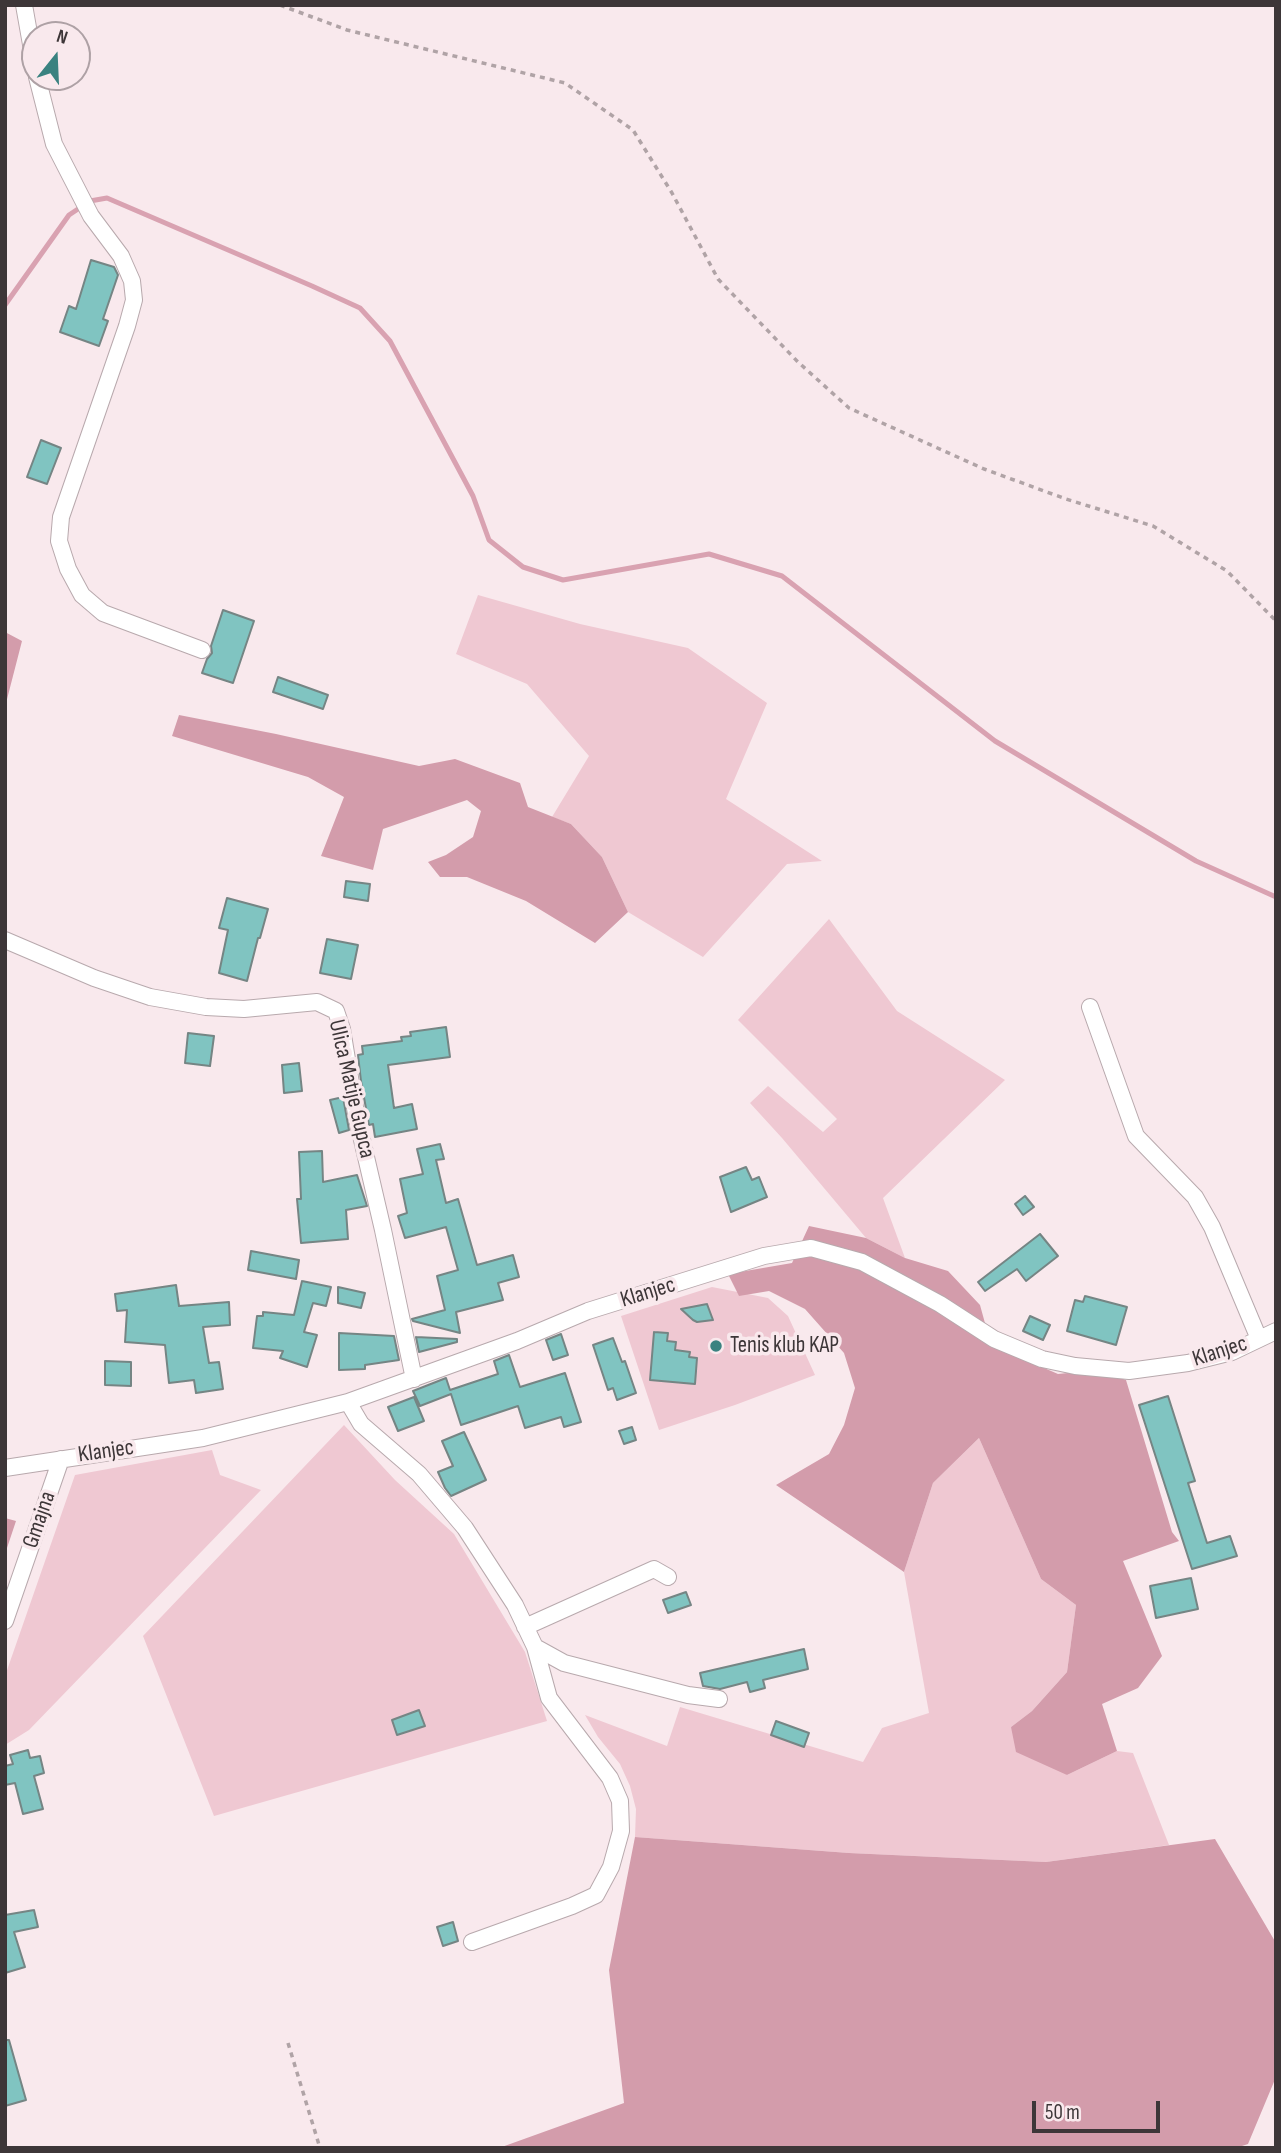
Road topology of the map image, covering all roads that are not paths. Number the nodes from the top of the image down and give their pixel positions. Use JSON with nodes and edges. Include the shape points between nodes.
{"nodes":[{"id":1,"x":41,"y":91,"type":"edge"},
{"id":2,"x":202,"y":650,"type":"dead end"},
{"id":3,"x":5,"y":940,"type":"edge"},
{"id":4,"x":1090,"y":1007,"type":"dead end"},
{"id":5,"x":1276,"y":1331,"type":"edge"},
{"id":6,"x":1259,"y":1339,"type":"junction"},
{"id":7,"x":414,"y":1379,"type":"junction"},
{"id":8,"x":348,"y":1402,"type":"junction"},
{"id":9,"x":61,"y":1459,"type":"junction"},
{"id":10,"x":5,"y":1468,"type":"edge"},
{"id":11,"x":668,"y":1577,"type":"dead end"},
{"id":12,"x":5,"y":1621,"type":"edge"},
{"id":13,"x":526,"y":1628,"type":"junction"},
{"id":14,"x":535,"y":1647,"type":"junction"},
{"id":15,"x":719,"y":1699,"type":"dead end"},
{"id":16,"x":472,"y":1942,"type":"dead end"}],
"edges":[{"from":1,"to":2,"type":"street","via":[[54,144],[91,216],[121,256],[134,300],[61,517],[59,541],[82,595],[103,613]]},
{"from":3,"to":7,"type":"street","name":"Ulica Matije Gupca","via":[[150,996],[244,1009],[317,1002],[336,1011]]},
{"from":4,"to":6,"type":"street","via":[[1136,1136],[1195,1198]]},
{"from":5,"to":6,"type":"street","name":"Klanjec"},
{"from":6,"to":7,"type":"street","name":"Klanjec","via":[[1232,1352],[1165,1366],[1129,1371],[1075,1366],[1042,1359],[994,1339],[862,1262],[811,1248],[764,1256],[588,1311]]},
{"from":7,"to":8,"type":"street","name":"Klanjec"},
{"from":8,"to":9,"type":"street","name":"Klanjec","via":[[203,1438]]},
{"from":8,"to":13,"type":"street","via":[[361,1424],[419,1474],[465,1528]]},
{"from":9,"to":10,"type":"street","name":"Klanjec"},
{"from":9,"to":12,"type":"street","name":"Gmajna"},
{"from":11,"to":13,"type":"street","via":[[654,1569]]},
{"from":13,"to":14,"type":"street"},
{"from":14,"to":15,"type":"street","via":[[564,1663]]},
{"from":14,"to":16,"type":"street","via":[[549,1698],[610,1778],[620,1801],[621,1831],[611,1867],[596,1895]]}]}
